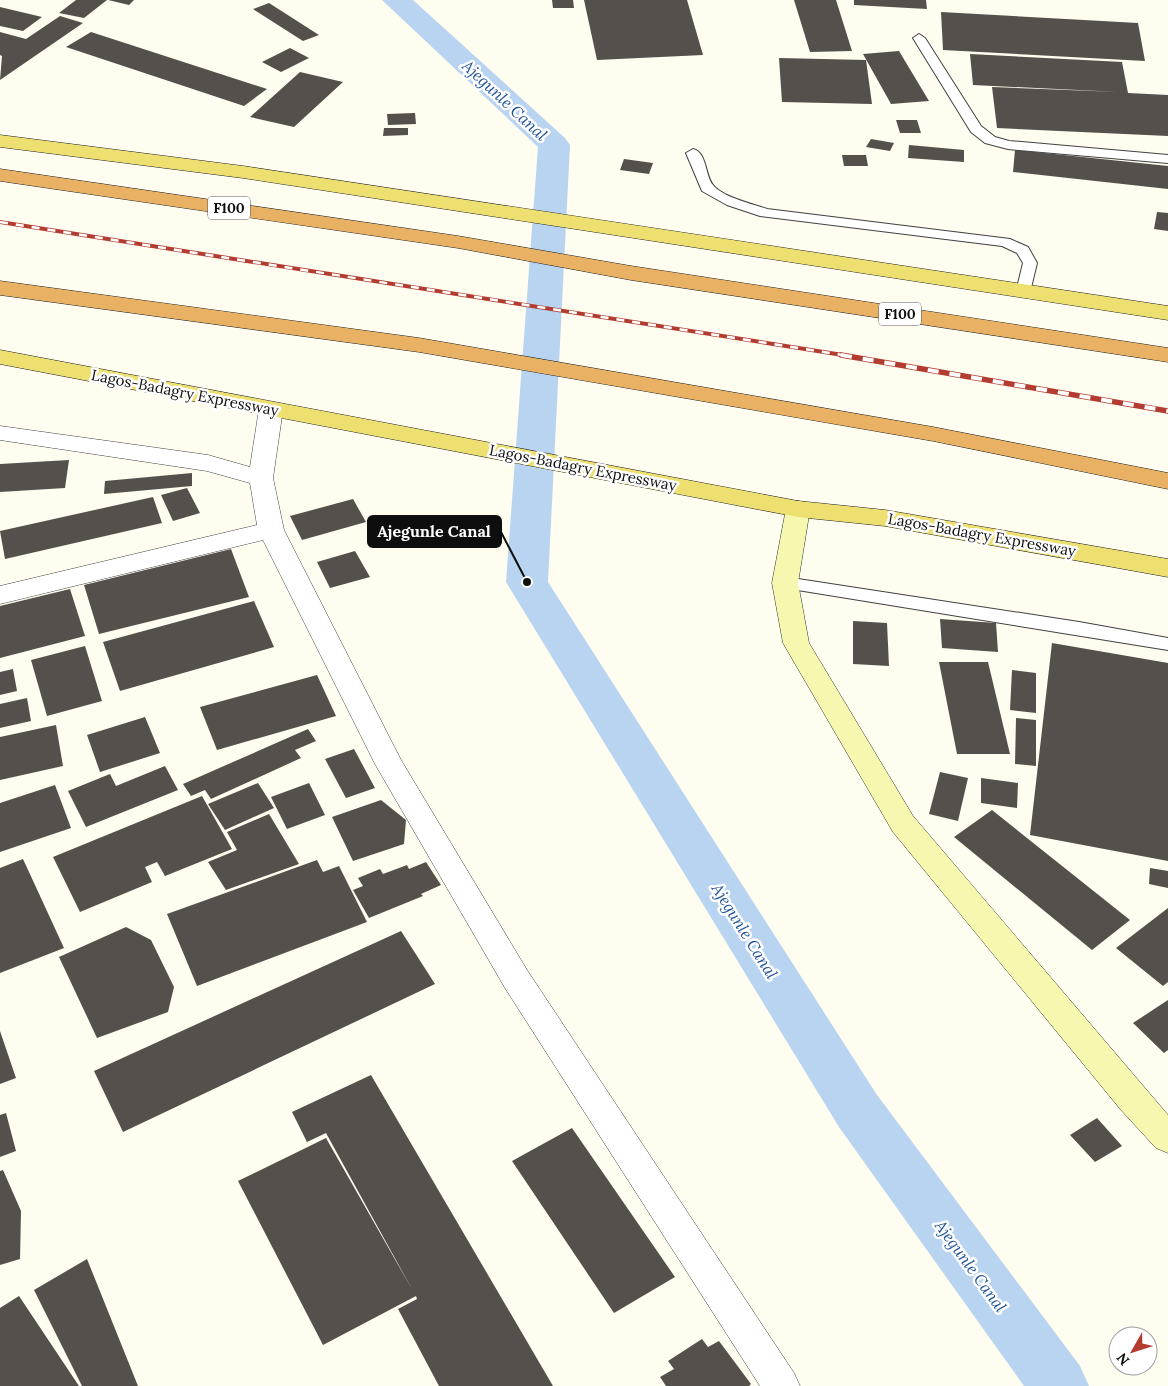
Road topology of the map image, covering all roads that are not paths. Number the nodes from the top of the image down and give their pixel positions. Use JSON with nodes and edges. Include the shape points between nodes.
{"nodes":[{"id":1,"x":919,"y":38,"type":"dead end"},
{"id":2,"x":0,"y":141,"type":"edge"},
{"id":3,"x":693,"y":152,"type":"dead end"},
{"id":4,"x":1168,"y":159,"type":"edge"},
{"id":5,"x":0,"y":175,"type":"edge"},
{"id":6,"x":0,"y":288,"type":"edge"},
{"id":7,"x":1023,"y":292,"type":"junction"},
{"id":8,"x":1168,"y":313,"type":"edge"},
{"id":9,"x":1168,"y":355,"type":"edge"},
{"id":10,"x":0,"y":358,"type":"edge"},
{"id":11,"x":271,"y":409,"type":"junction"},
{"id":12,"x":0,"y":433,"type":"edge"},
{"id":13,"x":261,"y":478,"type":"junction"},
{"id":14,"x":1168,"y":481,"type":"edge"},
{"id":15,"x":798,"y":509,"type":"junction"},
{"id":16,"x":271,"y":530,"type":"junction"},
{"id":17,"x":1168,"y":568,"type":"edge"},
{"id":18,"x":785,"y":583,"type":"junction"},
{"id":19,"x":0,"y":595,"type":"edge"},
{"id":20,"x":1168,"y":644,"type":"edge"},
{"id":21,"x":1168,"y":1138,"type":"edge"},
{"id":22,"x":781,"y":1386,"type":"edge"}],
"edges":[{"from":1,"to":4,"type":"lane","via":[[976,129],[990,140],[1008,145]]},
{"from":2,"to":7,"type":"main road","via":[[243,172]]},
{"from":3,"to":7,"type":"lane","via":[[707,188],[732,202],[765,213],[1005,242],[1023,250],[1030,263]]},
{"from":5,"to":9,"type":"highway","number":"F100","via":[[458,242],[631,273]]},
{"from":6,"to":14,"type":"highway","via":[[419,345],[933,434]]},
{"from":7,"to":8,"type":"main road"},
{"from":10,"to":11,"type":"main road","name":"Lagos-Badagry Expressway"},
{"from":11,"to":13,"type":"street"},
{"from":11,"to":15,"type":"main road","name":"Lagos-Badagry Expressway"},
{"from":12,"to":13,"type":"street","via":[[208,463]]},
{"from":13,"to":16,"type":"street"},
{"from":15,"to":17,"type":"main road","name":"Lagos-Badagry Expressway","via":[[885,518]]},
{"from":15,"to":18,"type":"street"},
{"from":16,"to":19,"type":"street"},
{"from":16,"to":22,"type":"street","via":[[389,764],[516,979]]},
{"from":18,"to":20,"type":"lane"},
{"from":18,"to":21,"type":"street","via":[[796,643],[903,824],[1132,1100]]}]}
